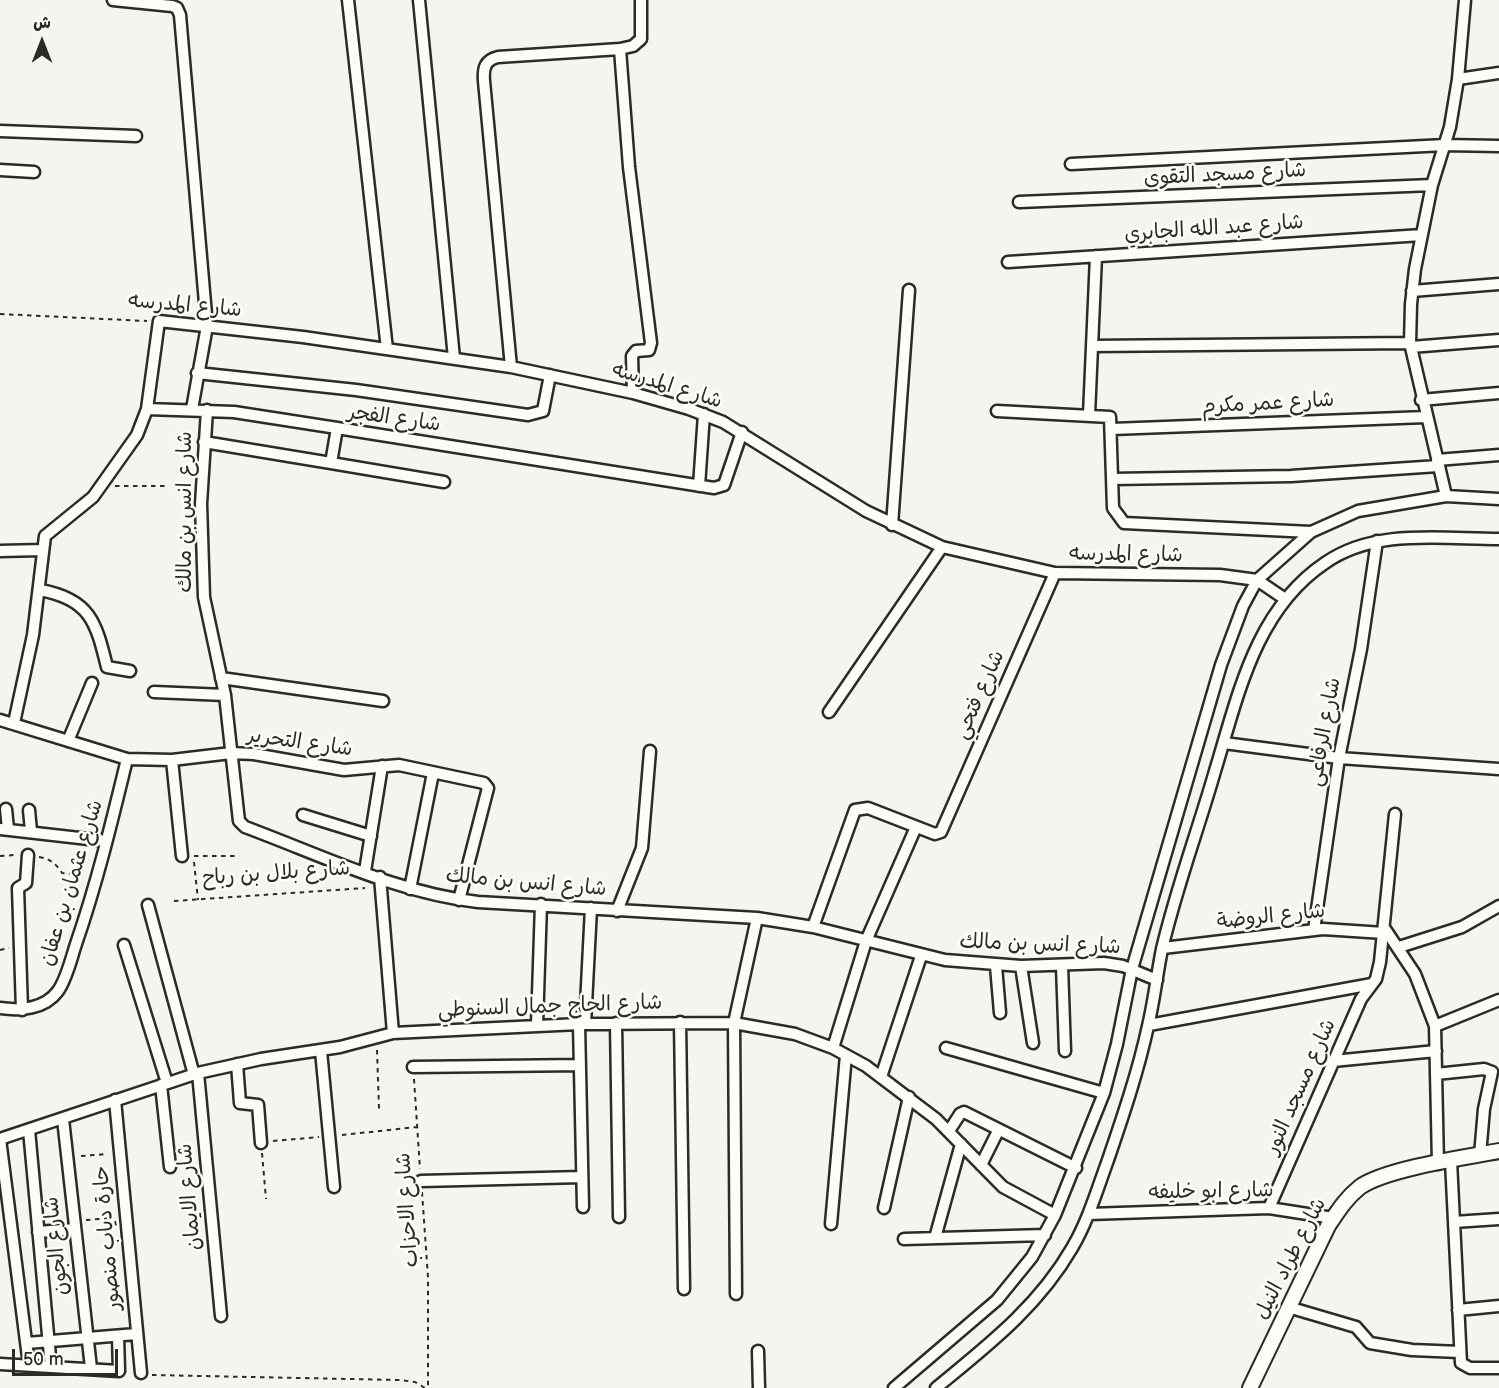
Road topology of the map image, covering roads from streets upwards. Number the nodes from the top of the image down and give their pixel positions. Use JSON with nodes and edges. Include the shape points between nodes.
{"nodes":[{"id":1,"x":113,"y":0,"type":"edge"},
{"id":2,"x":348,"y":0,"type":"edge"},
{"id":3,"x":419,"y":0,"type":"edge"},
{"id":4,"x":641,"y":0,"type":"edge"},
{"id":5,"x":1465,"y":0,"type":"edge"},
{"id":6,"x":620,"y":49,"type":"junction"},
{"id":7,"x":1499,"y":73,"type":"edge"},
{"id":8,"x":1458,"y":79,"type":"junction"},
{"id":9,"x":0,"y":131,"type":"edge"},
{"id":10,"x":136,"y":136,"type":"dead end"},
{"id":11,"x":1445,"y":145,"type":"junction"},
{"id":12,"x":1499,"y":146,"type":"edge"},
{"id":13,"x":1071,"y":164,"type":"dead end"},
{"id":14,"x":0,"y":170,"type":"edge"},
{"id":15,"x":34,"y":172,"type":"dead end"},
{"id":16,"x":1432,"y":185,"type":"junction"},
{"id":17,"x":1019,"y":202,"type":"dead end"},
{"id":18,"x":1422,"y":235,"type":"junction"},
{"id":19,"x":1096,"y":256,"type":"junction"},
{"id":20,"x":1008,"y":262,"type":"dead end"},
{"id":21,"x":1499,"y":284,"type":"edge"},
{"id":22,"x":909,"y":290,"type":"dead end"},
{"id":23,"x":1412,"y":291,"type":"junction"},
{"id":24,"x":207,"y":326,"type":"junction"},
{"id":25,"x":1499,"y":340,"type":"edge"},
{"id":26,"x":1410,"y":345,"type":"junction"},
{"id":27,"x":1092,"y":346,"type":"junction"},
{"id":28,"x":387,"y":349,"type":"junction"},
{"id":29,"x":454,"y":358,"type":"junction"},
{"id":30,"x":512,"y":367,"type":"junction"},
{"id":31,"x":197,"y":373,"type":"junction"},
{"id":32,"x":550,"y":375,"type":"junction"},
{"id":33,"x":633,"y":393,"type":"junction"},
{"id":34,"x":1499,"y":393,"type":"edge"},
{"id":35,"x":1421,"y":400,"type":"junction"},
{"id":36,"x":147,"y":409,"type":"junction"},
{"id":37,"x":192,"y":409,"type":"junction"},
{"id":38,"x":207,"y":410,"type":"junction"},
{"id":39,"x":997,"y":411,"type":"dead end"},
{"id":40,"x":704,"y":414,"type":"junction"},
{"id":41,"x":1089,"y":415,"type":"junction"},
{"id":42,"x":1426,"y":417,"type":"junction"},
{"id":43,"x":337,"y":428,"type":"junction"},
{"id":44,"x":1112,"y":429,"type":"junction"},
{"id":45,"x":742,"y":432,"type":"junction"},
{"id":46,"x":204,"y":442,"type":"junction"},
{"id":47,"x":1499,"y":455,"type":"edge"},
{"id":48,"x":332,"y":463,"type":"junction"},
{"id":49,"x":1438,"y":463,"type":"junction"},
{"id":50,"x":1113,"y":479,"type":"junction"},
{"id":51,"x":444,"y":482,"type":"dead end"},
{"id":52,"x":699,"y":486,"type":"junction"},
{"id":53,"x":1446,"y":496,"type":"junction"},
{"id":54,"x":1499,"y":499,"type":"edge"},
{"id":55,"x":892,"y":525,"type":"junction"},
{"id":56,"x":1311,"y":532,"type":"junction"},
{"id":57,"x":1499,"y":539,"type":"edge"},
{"id":58,"x":1377,"y":541,"type":"junction"},
{"id":59,"x":942,"y":547,"type":"junction"},
{"id":60,"x":42,"y":550,"type":"junction"},
{"id":61,"x":0,"y":551,"type":"edge"},
{"id":62,"x":1055,"y":573,"type":"junction"},
{"id":63,"x":1257,"y":579,"type":"junction"},
{"id":64,"x":40,"y":590,"type":"junction"},
{"id":65,"x":1285,"y":598,"type":"junction"},
{"id":66,"x":130,"y":671,"type":"dead end"},
{"id":67,"x":221,"y":678,"type":"junction"},
{"id":68,"x":92,"y":683,"type":"dead end"},
{"id":69,"x":154,"y":692,"type":"dead end"},
{"id":70,"x":225,"y":695,"type":"junction"},
{"id":71,"x":383,"y":701,"type":"dead end"},
{"id":72,"x":830,"y":712,"type":"dead end"},
{"id":73,"x":0,"y":720,"type":"edge"},
{"id":74,"x":15,"y":723,"type":"junction"},
{"id":75,"x":68,"y":741,"type":"junction"},
{"id":76,"x":1224,"y":743,"type":"junction"},
{"id":77,"x":650,"y":751,"type":"dead end"},
{"id":78,"x":231,"y":753,"type":"junction"},
{"id":79,"x":1339,"y":758,"type":"junction"},
{"id":80,"x":127,"y":759,"type":"junction"},
{"id":81,"x":172,"y":760,"type":"junction"},
{"id":82,"x":382,"y":766,"type":"junction"},
{"id":83,"x":1499,"y":769,"type":"edge"},
{"id":84,"x":433,"y":773,"type":"junction"},
{"id":85,"x":6,"y":809,"type":"dead end"},
{"id":86,"x":29,"y":810,"type":"dead end"},
{"id":87,"x":1395,"y":814,"type":"dead end"},
{"id":88,"x":303,"y":815,"type":"dead end"},
{"id":89,"x":916,"y":827,"type":"junction"},
{"id":90,"x":4,"y":829,"type":"edge"},
{"id":91,"x":31,"y":831,"type":"junction"},
{"id":92,"x":371,"y":836,"type":"junction"},
{"id":93,"x":106,"y":842,"type":"junction"},
{"id":94,"x":28,"y":855,"type":"road end"},
{"id":95,"x":182,"y":856,"type":"dead end"},
{"id":96,"x":365,"y":871,"type":"junction"},
{"id":97,"x":380,"y":882,"type":"junction"},
{"id":98,"x":411,"y":889,"type":"junction"},
{"id":99,"x":459,"y":900,"type":"junction"},
{"id":100,"x":542,"y":904,"type":"junction"},
{"id":101,"x":148,"y":905,"type":"dead end"},
{"id":102,"x":1499,"y":906,"type":"edge"},
{"id":103,"x":591,"y":908,"type":"junction"},
{"id":104,"x":617,"y":911,"type":"junction"},
{"id":105,"x":757,"y":918,"type":"junction"},
{"id":106,"x":813,"y":927,"type":"junction"},
{"id":107,"x":1314,"y":930,"type":"junction"},
{"id":108,"x":1384,"y":931,"type":"junction"},
{"id":109,"x":866,"y":941,"type":"junction"},
{"id":110,"x":124,"y":945,"type":"dead end"},
{"id":111,"x":1399,"y":947,"type":"junction"},
{"id":112,"x":1163,"y":948,"type":"junction"},
{"id":113,"x":921,"y":956,"type":"junction"},
{"id":114,"x":996,"y":966,"type":"junction"},
{"id":115,"x":1021,"y":966,"type":"junction"},
{"id":116,"x":1062,"y":966,"type":"junction"},
{"id":117,"x":1132,"y":969,"type":"junction"},
{"id":118,"x":1157,"y":980,"type":"junction"},
{"id":119,"x":1372,"y":984,"type":"junction"},
{"id":120,"x":1499,"y":1000,"type":"edge"},
{"id":121,"x":0,"y":1008,"type":"edge"},
{"id":122,"x":22,"y":1010,"type":"junction"},
{"id":123,"x":1000,"y":1012,"type":"dead end"},
{"id":124,"x":680,"y":1022,"type":"junction"},
{"id":125,"x":616,"y":1023,"type":"junction"},
{"id":126,"x":734,"y":1023,"type":"junction"},
{"id":127,"x":582,"y":1024,"type":"junction"},
{"id":128,"x":537,"y":1025,"type":"junction"},
{"id":129,"x":1149,"y":1025,"type":"junction"},
{"id":130,"x":1435,"y":1026,"type":"junction"},
{"id":131,"x":393,"y":1032,"type":"junction"},
{"id":132,"x":1033,"y":1043,"type":"dead end"},
{"id":133,"x":833,"y":1048,"type":"junction"},
{"id":134,"x":946,"y":1048,"type":"dead end"},
{"id":135,"x":321,"y":1051,"type":"junction"},
{"id":136,"x":1065,"y":1051,"type":"dead end"},
{"id":137,"x":1436,"y":1051,"type":"junction"},
{"id":138,"x":846,"y":1055,"type":"junction"},
{"id":139,"x":1334,"y":1061,"type":"junction"},
{"id":140,"x":237,"y":1064,"type":"junction"},
{"id":141,"x":580,"y":1065,"type":"junction"},
{"id":142,"x":413,"y":1067,"type":"road end"},
{"id":143,"x":196,"y":1074,"type":"junction"},
{"id":144,"x":1436,"y":1074,"type":"junction"},
{"id":145,"x":881,"y":1077,"type":"junction"},
{"id":146,"x":164,"y":1084,"type":"junction"},
{"id":147,"x":1104,"y":1093,"type":"junction"},
{"id":148,"x":909,"y":1096,"type":"junction"},
{"id":149,"x":115,"y":1100,"type":"junction"},
{"id":150,"x":63,"y":1119,"type":"junction"},
{"id":151,"x":29,"y":1130,"type":"junction"},
{"id":152,"x":949,"y":1131,"type":"junction"},
{"id":153,"x":998,"y":1131,"type":"junction"},
{"id":154,"x":0,"y":1139,"type":"edge"},
{"id":155,"x":261,"y":1143,"type":"road end"},
{"id":156,"x":961,"y":1144,"type":"junction"},
{"id":157,"x":1499,"y":1151,"type":"edge"},
{"id":158,"x":1480,"y":1155,"type":"junction"},
{"id":159,"x":1444,"y":1162,"type":"junction"},
{"id":160,"x":981,"y":1165,"type":"junction"},
{"id":161,"x":170,"y":1167,"type":"dead end"},
{"id":162,"x":1076,"y":1168,"type":"junction"},
{"id":163,"x":582,"y":1178,"type":"junction"},
{"id":164,"x":421,"y":1182,"type":"road end"},
{"id":165,"x":334,"y":1187,"type":"dead end"},
{"id":166,"x":583,"y":1207,"type":"dead end"},
{"id":167,"x":884,"y":1208,"type":"dead end"},
{"id":168,"x":1269,"y":1208,"type":"junction"},
{"id":169,"x":1089,"y":1214,"type":"junction"},
{"id":170,"x":1056,"y":1215,"type":"junction"},
{"id":171,"x":619,"y":1218,"type":"dead end"},
{"id":172,"x":1333,"y":1218,"type":"junction"},
{"id":173,"x":1499,"y":1219,"type":"edge"},
{"id":174,"x":1454,"y":1222,"type":"junction"},
{"id":175,"x":831,"y":1224,"type":"dead end"},
{"id":176,"x":75,"y":1225,"type":"junction"},
{"id":177,"x":38,"y":1232,"type":"junction"},
{"id":178,"x":1046,"y":1235,"type":"junction"},
{"id":179,"x":935,"y":1238,"type":"junction"},
{"id":180,"x":904,"y":1239,"type":"dead end"},
{"id":181,"x":684,"y":1289,"type":"dead end"},
{"id":182,"x":736,"y":1294,"type":"dead end"},
{"id":183,"x":1499,"y":1306,"type":"edge"},
{"id":184,"x":1288,"y":1307,"type":"junction"},
{"id":185,"x":1458,"y":1310,"type":"junction"},
{"id":186,"x":221,"y":1316,"type":"dead end"},
{"id":187,"x":136,"y":1334,"type":"junction"},
{"id":188,"x":118,"y":1336,"type":"junction"},
{"id":189,"x":87,"y":1338,"type":"junction"},
{"id":190,"x":49,"y":1341,"type":"junction"},
{"id":191,"x":27,"y":1343,"type":"junction"},
{"id":192,"x":758,"y":1351,"type":"dead end"},
{"id":193,"x":1460,"y":1352,"type":"junction"},
{"id":194,"x":0,"y":1364,"type":"edge"},
{"id":195,"x":29,"y":1365,"type":"junction"},
{"id":196,"x":51,"y":1367,"type":"junction"},
{"id":197,"x":91,"y":1368,"type":"junction"},
{"id":198,"x":1499,"y":1368,"type":"edge"},
{"id":199,"x":141,"y":1373,"type":"road end"},
{"id":200,"x":759,"y":1388,"type":"edge"},
{"id":201,"x":894,"y":1388,"type":"edge"},
{"id":202,"x":936,"y":1388,"type":"edge"},
{"id":203,"x":1250,"y":1388,"type":"edge"}],
"edges":[{"from":1,"to":24,"type":"street","via":[[177,8],[180,15]]},
{"from":2,"to":28,"type":"street"},
{"from":3,"to":29,"type":"street"},
{"from":4,"to":6,"type":"street","via":[[641,39]]},
{"from":5,"to":8,"type":"street"},
{"from":6,"to":30,"type":"street","via":[[498,57],[485,64]]},
{"from":6,"to":33,"type":"street","via":[[628,167],[651,344],[650,350],[636,351],[632,356]]},
{"from":7,"to":8,"type":"street"},
{"from":8,"to":11,"type":"street"},
{"from":9,"to":10,"type":"street"},
{"from":11,"to":12,"type":"street"},
{"from":11,"to":13,"type":"street"},
{"from":11,"to":16,"type":"street"},
{"from":14,"to":15,"type":"street"},
{"from":16,"to":17,"type":"street","name":"شارع مسجد التقوى"},
{"from":16,"to":18,"type":"street"},
{"from":18,"to":19,"type":"street","name":"شارع عبد الله الجابري"},
{"from":18,"to":23,"type":"street"},
{"from":19,"to":20,"type":"street","name":"شارع عبد الله الجابري"},
{"from":19,"to":27,"type":"street"},
{"from":21,"to":23,"type":"street"},
{"from":22,"to":55,"type":"street"},
{"from":23,"to":26,"type":"street"},
{"from":24,"to":28,"type":"street","name":"شارع المدرسه"},
{"from":24,"to":31,"type":"street"},
{"from":24,"to":36,"type":"street","name":"شارع المدرسه","via":[[159,321]]},
{"from":25,"to":26,"type":"street"},
{"from":26,"to":27,"type":"street"},
{"from":26,"to":35,"type":"street"},
{"from":27,"to":41,"type":"street"},
{"from":28,"to":29,"type":"street","name":"شارع المدرسه"},
{"from":29,"to":30,"type":"street","name":"شارع المدرسه"},
{"from":30,"to":32,"type":"street","name":"شارع المدرسه"},
{"from":31,"to":32,"type":"street","via":[[356,390],[528,415],[543,411]]},
{"from":31,"to":37,"type":"street"},
{"from":32,"to":33,"type":"street","name":"شارع المدرسه"},
{"from":33,"to":40,"type":"street","name":"شارع المدرسه"},
{"from":34,"to":35,"type":"street"},
{"from":35,"to":42,"type":"street"},
{"from":36,"to":37,"type":"street"},
{"from":36,"to":60,"type":"street","via":[[137,435],[101,486],[82,508],[50,530]]},
{"from":37,"to":38,"type":"street"},
{"from":38,"to":43,"type":"street"},
{"from":38,"to":46,"type":"street","name":"شارع انس بن مالك"},
{"from":39,"to":41,"type":"street"},
{"from":40,"to":45,"type":"street","name":"شارع المدرسه"},
{"from":40,"to":52,"type":"street"},
{"from":41,"to":44,"type":"street","via":[[1110,417]]},
{"from":42,"to":44,"type":"street","name":"شارع عمر مكرم"},
{"from":42,"to":49,"type":"street"},
{"from":43,"to":48,"type":"street","name":"شارع الفجر"},
{"from":43,"to":52,"type":"street","name":"شارع الفجر"},
{"from":44,"to":50,"type":"street"},
{"from":45,"to":52,"type":"street","via":[[724,485]]},
{"from":45,"to":55,"type":"street","name":"شارع المدرسه"},
{"from":46,"to":48,"type":"street"},
{"from":46,"to":67,"type":"street","name":"شارع انس بن مالك","via":[[204,597]]},
{"from":47,"to":49,"type":"street"},
{"from":48,"to":51,"type":"street"},
{"from":49,"to":50,"type":"street","via":[[1291,476]]},
{"from":49,"to":53,"type":"street"},
{"from":50,"to":56,"type":"street","via":[[1113,508],[1124,523]]},
{"from":53,"to":54,"type":"street"},
{"from":53,"to":56,"type":"street","via":[[1358,511]]},
{"from":55,"to":59,"type":"street","name":"شارع المدرسه"},
{"from":56,"to":63,"type":"street"},
{"from":57,"to":58,"type":"street"},
{"from":58,"to":65,"type":"street","via":[[1325,562]]},
{"from":58,"to":79,"type":"street","name":"شارع الرفاعى"},
{"from":59,"to":62,"type":"street","name":"شارع المدرسه"},
{"from":59,"to":72,"type":"street"},
{"from":60,"to":61,"type":"street"},
{"from":60,"to":64,"type":"street"},
{"from":62,"to":63,"type":"street","name":"شارع المدرسه"},
{"from":62,"to":89,"type":"street","name":"شارع فتحي","via":[[941,832],[937,835]]},
{"from":63,"to":65,"type":"street","name":"شارع المدرسه"},
{"from":63,"to":117,"type":"street","via":[[1221,665]]},
{"from":64,"to":66,"type":"street","via":[[55,593],[82,609],[100,635],[107,667]]},
{"from":64,"to":74,"type":"street"},
{"from":65,"to":76,"type":"street","via":[[1255,648]]},
{"from":67,"to":70,"type":"street","name":"شارع انس بن مالك"},
{"from":67,"to":71,"type":"street"},
{"from":68,"to":75,"type":"street"},
{"from":69,"to":70,"type":"street"},
{"from":70,"to":78,"type":"street","name":"شارع انس بن مالك"},
{"from":73,"to":74,"type":"street","name":"شارع التحرير"},
{"from":74,"to":75,"type":"street","name":"شارع التحرير"},
{"from":75,"to":80,"type":"street","name":"شارع التحرير"},
{"from":76,"to":79,"type":"street"},
{"from":76,"to":112,"type":"street"},
{"from":77,"to":104,"type":"street","via":[[642,849]]},
{"from":78,"to":81,"type":"street","name":"شارع التحرير"},
{"from":78,"to":82,"type":"street","name":"شارع التحرير","via":[[344,770]]},
{"from":78,"to":96,"type":"street","name":"شارع انس بن مالك","via":[[241,824]]},
{"from":79,"to":83,"type":"street"},
{"from":79,"to":107,"type":"street","name":"شارع الرفاعى"},
{"from":80,"to":81,"type":"street","name":"شارع التحرير"},
{"from":80,"to":93,"type":"street","name":"شارع عثمان بن عفان"},
{"from":81,"to":95,"type":"street"},
{"from":82,"to":84,"type":"street","name":"شارع التحرير","via":[[399,765]]},
{"from":82,"to":92,"type":"street"},
{"from":84,"to":98,"type":"street"},
{"from":84,"to":99,"type":"street","name":"شارع التحرير","via":[[484,783],[488,788]]},
{"from":85,"to":90,"type":"street"},
{"from":86,"to":91,"type":"street"},
{"from":87,"to":108,"type":"street","name":"شارع مسجد النور"},
{"from":88,"to":92,"type":"street"},
{"from":89,"to":106,"type":"street","via":[[868,808],[855,810]]},
{"from":89,"to":109,"type":"street"},
{"from":90,"to":91,"type":"street"},
{"from":91,"to":93,"type":"street"},
{"from":92,"to":96,"type":"street"},
{"from":93,"to":122,"type":"street","name":"شارع عثمان بن عفان","via":[[58,991],[49,1000]]},
{"from":94,"to":122,"type":"street","via":[[26,883],[18,888]]},
{"from":96,"to":97,"type":"street","name":"شارع انس بن مالك"},
{"from":97,"to":98,"type":"street","name":"شارع انس بن مالك"},
{"from":97,"to":131,"type":"street"},
{"from":98,"to":99,"type":"street","name":"شارع انس بن مالك"},
{"from":99,"to":100,"type":"street","name":"شارع انس بن مالك"},
{"from":100,"to":103,"type":"street","name":"شارع انس بن مالك"},
{"from":100,"to":128,"type":"street"},
{"from":101,"to":143,"type":"street","name":"شارع الايمان"},
{"from":102,"to":111,"type":"street","via":[[1462,927]]},
{"from":103,"to":104,"type":"street","name":"شارع انس بن مالك"},
{"from":103,"to":127,"type":"street"},
{"from":104,"to":105,"type":"street","name":"شارع انس بن مالك"},
{"from":105,"to":106,"type":"street","name":"شارع انس بن مالك"},
{"from":105,"to":126,"type":"street"},
{"from":106,"to":109,"type":"street","name":"شارع انس بن مالك"},
{"from":107,"to":108,"type":"street","name":"شارع الروضة"},
{"from":107,"to":112,"type":"street","name":"شارع الروضة"},
{"from":108,"to":111,"type":"street"},
{"from":108,"to":119,"type":"street","name":"شارع مسجد النور","via":[[1379,971]]},
{"from":109,"to":113,"type":"street","name":"شارع انس بن مالك"},
{"from":109,"to":133,"type":"street"},
{"from":110,"to":146,"type":"street"},
{"from":111,"to":130,"type":"street","via":[[1415,974]]},
{"from":112,"to":118,"type":"street"},
{"from":113,"to":114,"type":"street","name":"شارع انس بن مالك"},
{"from":113,"to":145,"type":"street"},
{"from":114,"to":115,"type":"street","name":"شارع انس بن مالك"},
{"from":114,"to":123,"type":"street"},
{"from":115,"to":116,"type":"street","name":"شارع انس بن مالك"},
{"from":115,"to":132,"type":"street"},
{"from":116,"to":117,"type":"street","name":"شارع انس بن مالك","via":[[1104,963]]},
{"from":116,"to":136,"type":"street"},
{"from":117,"to":118,"type":"street","name":"شارع انس بن مالك"},
{"from":117,"to":147,"type":"street"},
{"from":118,"to":129,"type":"street"},
{"from":119,"to":129,"type":"street","name":"شارع مسجد النور"},
{"from":119,"to":139,"type":"street","name":"شارع مسجد النور","via":[[1361,999]]},
{"from":120,"to":130,"type":"street"},
{"from":121,"to":122,"type":"street","name":"شارع عثمان بن عفان"},
{"from":124,"to":125,"type":"street","name":"شارع الحاج جمال السنوطي"},
{"from":124,"to":126,"type":"street","name":"شارع الحاج جمال السنوطي"},
{"from":124,"to":181,"type":"street"},
{"from":125,"to":127,"type":"street","name":"شارع الحاج جمال السنوطي"},
{"from":125,"to":171,"type":"street"},
{"from":126,"to":133,"type":"street","name":"شارع الحاج جمال السنوطي","via":[[785,1031]]},
{"from":126,"to":182,"type":"street"},
{"from":127,"to":128,"type":"street","name":"شارع الحاج جمال السنوطي"},
{"from":127,"to":141,"type":"street"},
{"from":128,"to":131,"type":"street","name":"شارع الحاج جمال السنوطي"},
{"from":129,"to":169,"type":"street"},
{"from":130,"to":137,"type":"street"},
{"from":131,"to":135,"type":"street","name":"شارع الحاج جمال السنوطي"},
{"from":133,"to":138,"type":"street","name":"شارع الحاج جمال السنوطي"},
{"from":134,"to":147,"type":"street"},
{"from":135,"to":140,"type":"street","name":"شارع الحاج جمال السنوطي"},
{"from":135,"to":165,"type":"street"},
{"from":137,"to":139,"type":"street"},
{"from":137,"to":144,"type":"street"},
{"from":138,"to":145,"type":"street","name":"شارع الحاج جمال السنوطي"},
{"from":138,"to":175,"type":"street"},
{"from":139,"to":168,"type":"street","name":"شارع مسجد النور"},
{"from":140,"to":143,"type":"street","name":"شارع الحاج جمال السنوطي"},
{"from":140,"to":155,"type":"street","via":[[240,1103],[258,1105]]},
{"from":141,"to":142,"type":"street"},
{"from":141,"to":163,"type":"street"},
{"from":143,"to":146,"type":"street","name":"شارع الحاج جمال السنوطي"},
{"from":143,"to":186,"type":"street","name":"شارع الايمان"},
{"from":144,"to":158,"type":"street","via":[[1484,1069],[1492,1072]]},
{"from":144,"to":159,"type":"street"},
{"from":145,"to":148,"type":"street","name":"شارع الحاج جمال السنوطي"},
{"from":146,"to":149,"type":"street","name":"شارع الحاج جمال السنوطي"},
{"from":146,"to":161,"type":"street"},
{"from":147,"to":162,"type":"street"},
{"from":148,"to":152,"type":"street","name":"شارع الحاج جمال السنوطي"},
{"from":148,"to":167,"type":"street"},
{"from":149,"to":150,"type":"street","name":"شارع الحاج جمال السنوطي"},
{"from":149,"to":187,"type":"street","name":"حارة دياب منصور"},
{"from":150,"to":151,"type":"street","name":"شارع الحاج جمال السنوطي"},
{"from":150,"to":176,"type":"street","name":"شارع الجون"},
{"from":151,"to":154,"type":"street","name":"شارع الحاج جمال السنوطي"},
{"from":151,"to":177,"type":"street"},
{"from":152,"to":153,"type":"street","via":[[963,1112]]},
{"from":152,"to":156,"type":"street","name":"شارع الحاج جمال السنوطي"},
{"from":153,"to":160,"type":"street"},
{"from":153,"to":162,"type":"street"},
{"from":154,"to":191,"type":"street"},
{"from":156,"to":160,"type":"street","name":"شارع الحاج جمال السنوطي"},
{"from":156,"to":179,"type":"street"},
{"from":157,"to":158,"type":"street","name":"شارع طراد النيل"},
{"from":158,"to":159,"type":"street","name":"شارع طراد النيل"},
{"from":159,"to":172,"type":"street","name":"شارع طراد النيل","via":[[1382,1176],[1362,1185]]},
{"from":159,"to":174,"type":"street"},
{"from":160,"to":170,"type":"street","name":"شارع الحاج جمال السنوطي","via":[[1011,1194]]},
{"from":162,"to":170,"type":"street"},
{"from":163,"to":164,"type":"street"},
{"from":163,"to":166,"type":"street"},
{"from":168,"to":169,"type":"street","name":"شارع ابو خليفه"},
{"from":168,"to":172,"type":"street","name":"شارع ابو خليفه"},
{"from":169,"to":202,"type":"street","via":[[1061,1266],[1033,1303]]},
{"from":170,"to":178,"type":"street"},
{"from":172,"to":184,"type":"street","name":"شارع طراد النيل"},
{"from":173,"to":174,"type":"street"},
{"from":174,"to":185,"type":"street"},
{"from":176,"to":177,"type":"street"},
{"from":176,"to":189,"type":"street","name":"شارع الجون"},
{"from":177,"to":190,"type":"street"},
{"from":178,"to":179,"type":"street"},
{"from":178,"to":201,"type":"street","via":[[997,1300]]},
{"from":179,"to":180,"type":"street"},
{"from":183,"to":185,"type":"street"},
{"from":184,"to":193,"type":"street","via":[[1356,1327],[1370,1343]]},
{"from":184,"to":203,"type":"street","name":"شارع طراد النيل"},
{"from":185,"to":193,"type":"street"},
{"from":187,"to":188,"type":"street"},
{"from":187,"to":199,"type":"street","name":"حارة دياب منصور"},
{"from":188,"to":189,"type":"street"},
{"from":188,"to":197,"type":"street","via":[[119,1370]]},
{"from":189,"to":190,"type":"street"},
{"from":189,"to":197,"type":"street","name":"شارع الجون"},
{"from":190,"to":191,"type":"street"},
{"from":190,"to":196,"type":"street"},
{"from":191,"to":195,"type":"street"},
{"from":192,"to":200,"type":"street"},
{"from":193,"to":198,"type":"street","via":[[1466,1368]]},
{"from":194,"to":195,"type":"street"},
{"from":195,"to":196,"type":"street"},
{"from":196,"to":197,"type":"street"}]}
